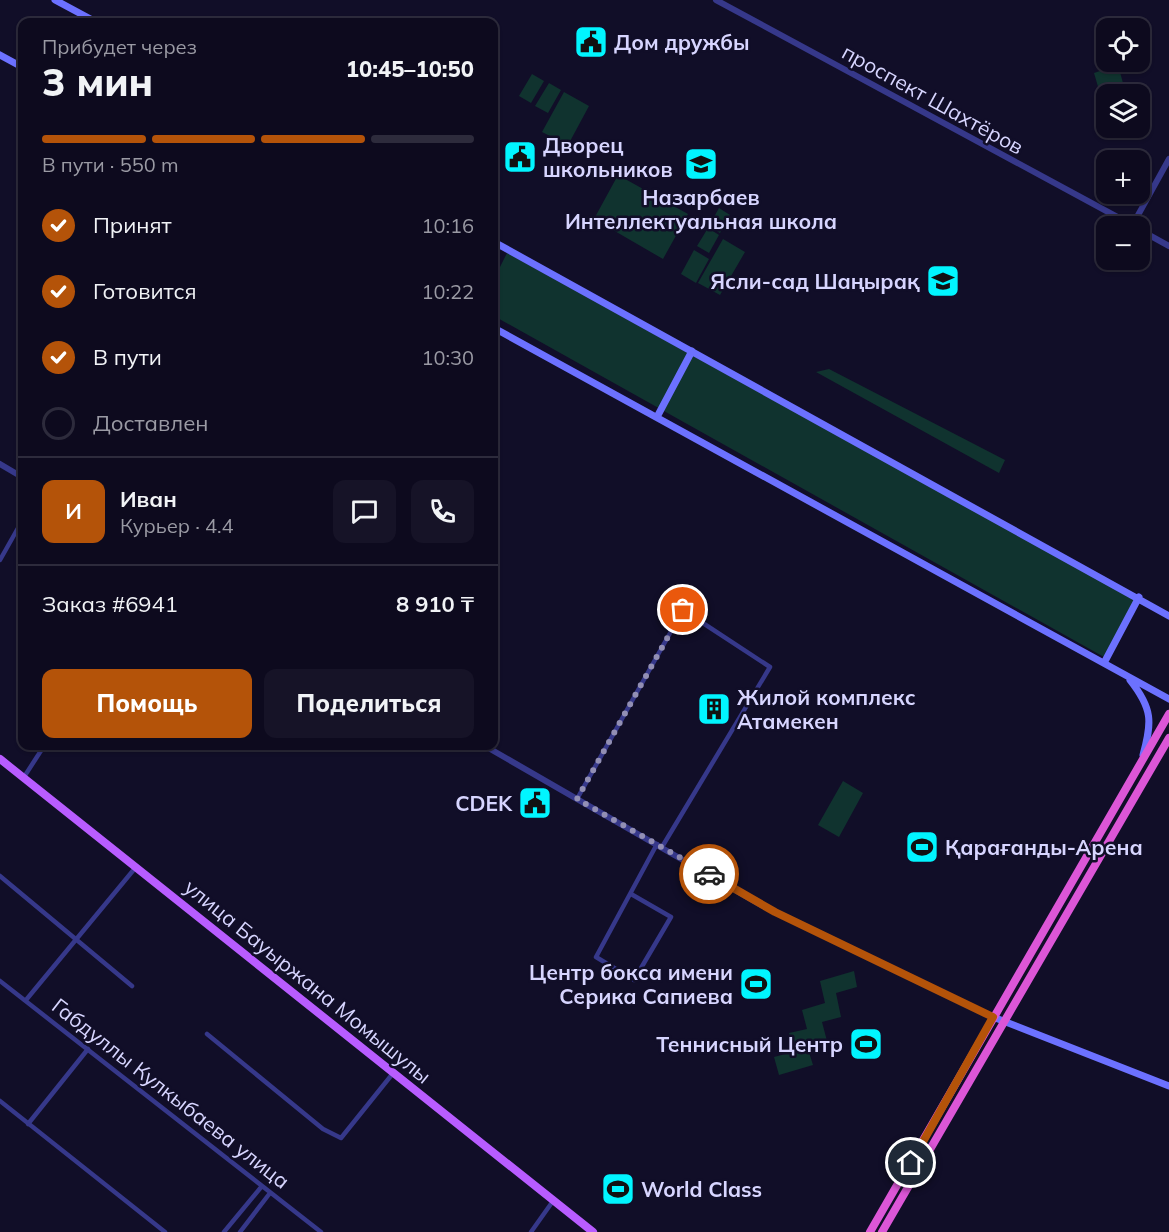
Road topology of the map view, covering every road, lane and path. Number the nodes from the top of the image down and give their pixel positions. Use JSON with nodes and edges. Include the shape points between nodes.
{"nodes":[{"id":1,"x":55,"y":0,"type":"edge"},
{"id":2,"x":716,"y":0,"type":"edge"},
{"id":3,"x":89,"y":18,"type":"edge"},
{"id":4,"x":0,"y":55,"type":"edge"},
{"id":5,"x":18,"y":65,"type":"edge"},
{"id":6,"x":1169,"y":159,"type":"edge"},
{"id":7,"x":1115,"y":216,"type":"edge"},
{"id":8,"x":1138,"y":216,"type":"edge"},
{"id":9,"x":1150,"y":236,"type":"edge"},
{"id":10,"x":498,"y":244,"type":"edge"},
{"id":11,"x":1169,"y":246,"type":"edge"},
{"id":12,"x":498,"y":330,"type":"edge"},
{"id":13,"x":692,"y":351,"type":"junction"},
{"id":14,"x":657,"y":417,"type":"junction"},
{"id":15,"x":0,"y":464,"type":"edge"},
{"id":16,"x":18,"y":475,"type":"edge"},
{"id":17,"x":18,"y":528,"type":"edge"},
{"id":18,"x":0,"y":560,"type":"edge"},
{"id":19,"x":1139,"y":597,"type":"junction"},
{"id":20,"x":1169,"y":614,"type":"edge"},
{"id":21,"x":1104,"y":663,"type":"junction"},
{"id":22,"x":1126,"y":676,"type":"junction"},
{"id":23,"x":1169,"y":699,"type":"edge"},
{"id":24,"x":1169,"y":714,"type":"edge"},
{"id":25,"x":1169,"y":738,"type":"edge"},
{"id":26,"x":41,"y":750,"type":"edge"},
{"id":27,"x":492,"y":750,"type":"edge"},
{"id":28,"x":0,"y":759,"type":"edge"},
{"id":29,"x":1142,"y":761,"type":"junction"},
{"id":30,"x":24,"y":777,"type":"junction"},
{"id":31,"x":577,"y":799,"type":"junction"},
{"id":32,"x":659,"y":846,"type":"junction"},
{"id":33,"x":136,"y":867,"type":"junction"},
{"id":34,"x":0,"y":876,"type":"edge"},
{"id":35,"x":631,"y":894,"type":"junction"},
{"id":36,"x":76,"y":939,"type":"junction"},
{"id":37,"x":0,"y":981,"type":"edge"},
{"id":38,"x":132,"y":986,"type":"dead end"},
{"id":39,"x":26,"y":1000,"type":"junction"},
{"id":40,"x":993,"y":1017,"type":"junction"},
{"id":41,"x":1002,"y":1022,"type":"junction"},
{"id":42,"x":207,"y":1034,"type":"dead end"},
{"id":43,"x":88,"y":1049,"type":"junction"},
{"id":44,"x":394,"y":1072,"type":"junction"},
{"id":45,"x":1169,"y":1086,"type":"edge"},
{"id":46,"x":0,"y":1101,"type":"edge"},
{"id":47,"x":28,"y":1124,"type":"junction"},
{"id":48,"x":262,"y":1186,"type":"junction"},
{"id":49,"x":270,"y":1192,"type":"junction"},
{"id":50,"x":553,"y":1201,"type":"junction"},
{"id":51,"x":165,"y":1232,"type":"edge"},
{"id":52,"x":224,"y":1232,"type":"edge"},
{"id":53,"x":240,"y":1232,"type":"edge"},
{"id":54,"x":321,"y":1232,"type":"edge"},
{"id":55,"x":531,"y":1232,"type":"edge"},
{"id":56,"x":593,"y":1232,"type":"edge"},
{"id":57,"x":870,"y":1232,"type":"edge"},
{"id":58,"x":882,"y":1232,"type":"edge"}],
"edges":[{"from":1,"to":3,"type":"main road"},
{"from":2,"to":7,"type":"street","name":"проспект Шахтёров"},
{"from":4,"to":5,"type":"main road"},
{"from":6,"to":8,"type":"street"},
{"from":9,"to":11,"type":"street"},
{"from":10,"to":13,"type":"main road"},
{"from":12,"to":14,"type":"main road"},
{"from":13,"to":14,"type":"main road"},
{"from":13,"to":19,"type":"main road"},
{"from":14,"to":21,"type":"main road"},
{"from":15,"to":16,"type":"street"},
{"from":17,"to":18,"type":"street"},
{"from":19,"to":20,"type":"main road"},
{"from":19,"to":21,"type":"main road"},
{"from":21,"to":22,"type":"main road"},
{"from":22,"to":23,"type":"main road"},
{"from":22,"to":29,"type":"main road","via":[[1146,704],[1151,725]]},
{"from":24,"to":29,"type":"highway"},
{"from":25,"to":41,"type":"highway"},
{"from":26,"to":30,"type":"street"},
{"from":27,"to":31,"type":"street"},
{"from":28,"to":30,"type":"main road","name":"улица Бауыржана Момышулы"},
{"from":29,"to":40,"type":"highway"},
{"from":30,"to":33,"type":"main road","name":"улица Бауыржана Момышулы"},
{"from":31,"to":32,"type":"street"},
{"from":31,"to":32,"type":"street","via":[[683,610],[770,667]]},
{"from":32,"to":35,"type":"street"},
{"from":32,"to":40,"type":"street","via":[[775,912]]},
{"from":33,"to":36,"type":"street"},
{"from":33,"to":44,"type":"main road","name":"улица Бауыржана Момышулы"},
{"from":34,"to":36,"type":"street"},
{"from":35,"to":35,"type":"street","via":[[596,957],[634,980],[671,917]]},
{"from":36,"to":38,"type":"street"},
{"from":36,"to":39,"type":"street"},
{"from":37,"to":39,"type":"street","name":"Габдуллы Кулкыбаева улица"},
{"from":39,"to":43,"type":"street","name":"Габдуллы Кулкыбаева улица"},
{"from":40,"to":41,"type":"main road"},
{"from":40,"to":57,"type":"highway","via":[[929,1135]]},
{"from":41,"to":45,"type":"main road"},
{"from":41,"to":58,"type":"highway"},
{"from":42,"to":44,"type":"street","via":[[323,1130],[341,1138]]},
{"from":43,"to":47,"type":"street"},
{"from":43,"to":48,"type":"street","name":"Габдуллы Кулкыбаева улица"},
{"from":44,"to":50,"type":"main road","name":"улица Бауыржана Момышулы"},
{"from":46,"to":47,"type":"street"},
{"from":47,"to":51,"type":"street"},
{"from":48,"to":49,"type":"street","name":"Габдуллы Кулкыбаева улица"},
{"from":48,"to":52,"type":"street"},
{"from":49,"to":53,"type":"street"},
{"from":49,"to":54,"type":"street","name":"Габдуллы Кулкыбаева улица"},
{"from":50,"to":55,"type":"street"},
{"from":50,"to":56,"type":"main road","name":"улица Бауыржана Момышулы"}]}
